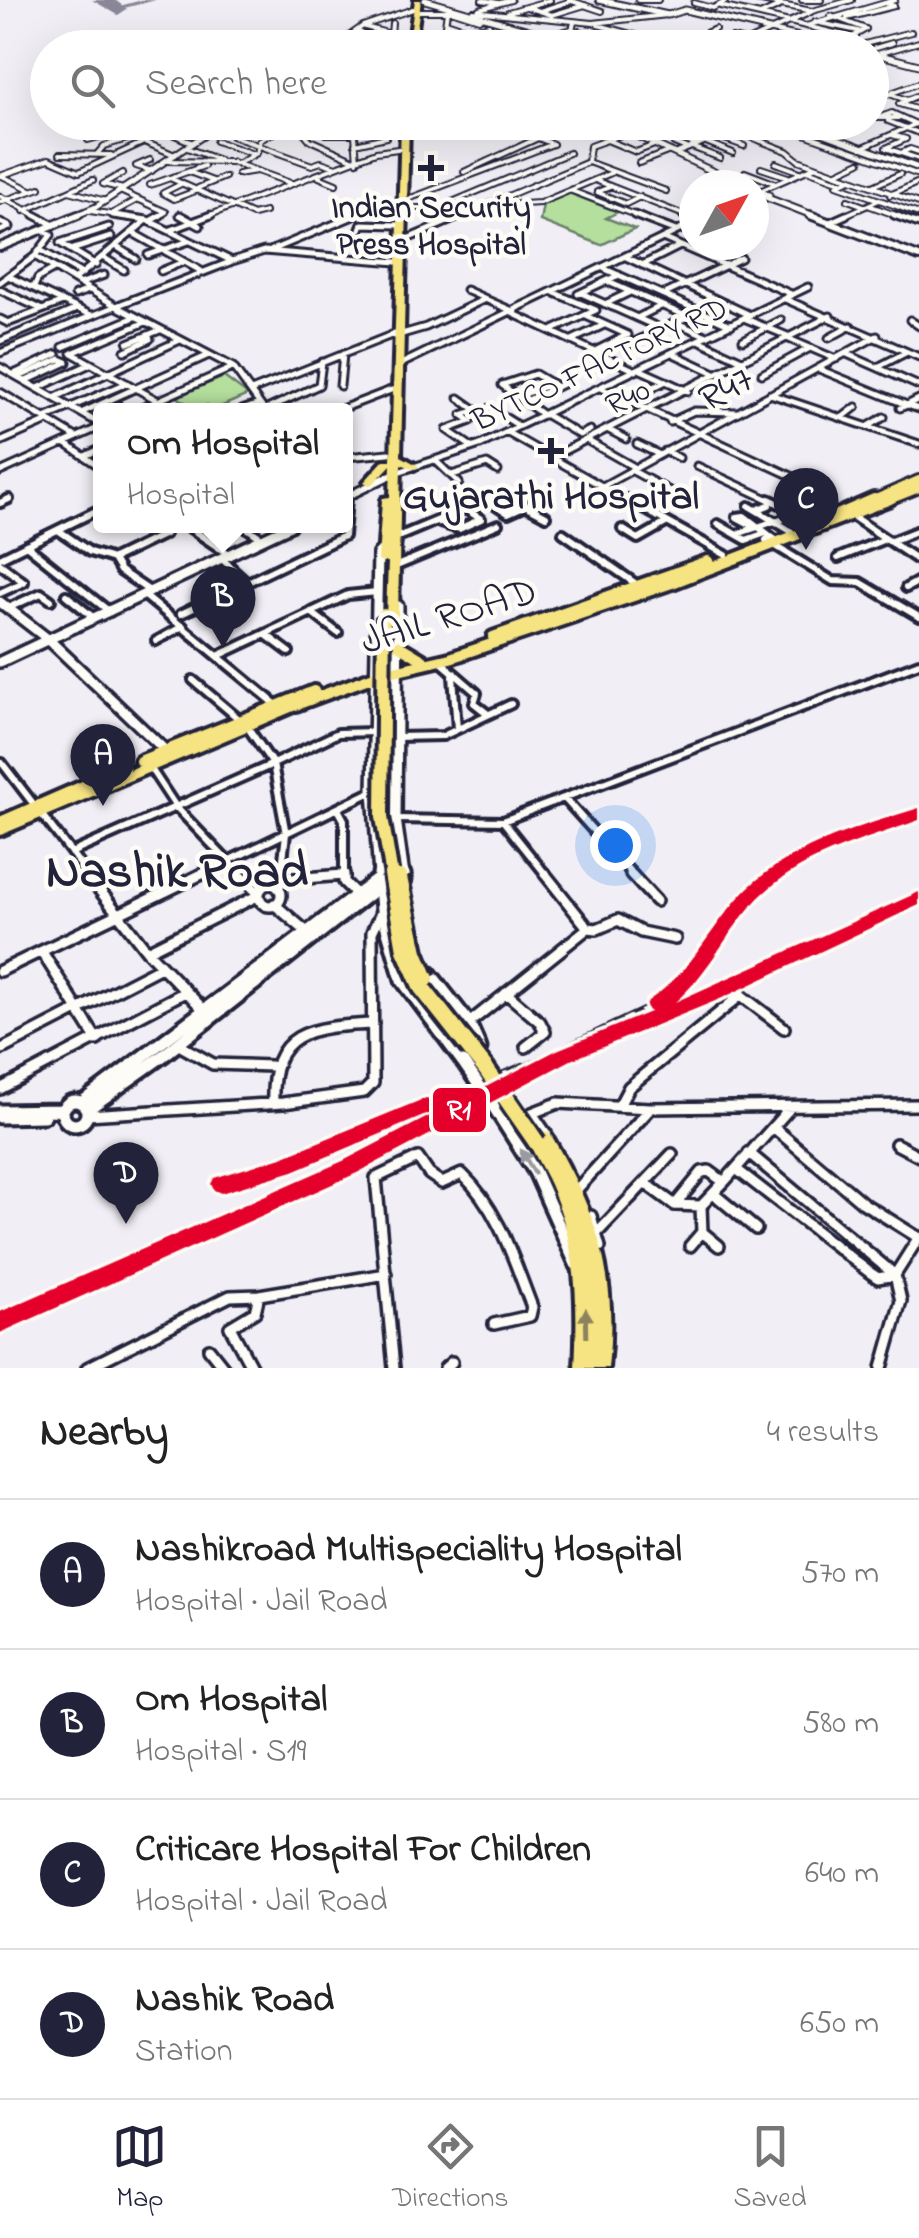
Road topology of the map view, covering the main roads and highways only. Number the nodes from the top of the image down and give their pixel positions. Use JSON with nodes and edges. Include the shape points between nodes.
{"nodes":[{"id":1,"x":598,"y":0,"type":"edge"},
{"id":2,"x":422,"y":3,"type":"edge"},
{"id":3,"x":414,"y":30,"type":"edge"},
{"id":4,"x":536,"y":30,"type":"edge"},
{"id":5,"x":764,"y":30,"type":"edge"},
{"id":6,"x":889,"y":57,"type":"edge"},
{"id":7,"x":918,"y":65,"type":"edge"},
{"id":8,"x":199,"y":140,"type":"edge"},
{"id":9,"x":404,"y":140,"type":"edge"},
{"id":10,"x":648,"y":140,"type":"edge"},
{"id":11,"x":838,"y":140,"type":"edge"},
{"id":12,"x":711,"y":170,"type":"edge"},
{"id":13,"x":919,"y":172,"type":"edge"},
{"id":14,"x":769,"y":196,"type":"edge"},
{"id":15,"x":402,"y":206,"type":"junction"},
{"id":16,"x":400,"y":242,"type":"junction"},
{"id":17,"x":0,"y":248,"type":"edge"},
{"id":18,"x":919,"y":256,"type":"edge"},
{"id":19,"x":396,"y":335,"type":"junction"},
{"id":20,"x":391,"y":473,"type":"junction"},
{"id":21,"x":919,"y":480,"type":"edge"},
{"id":22,"x":370,"y":483,"type":"junction"},
{"id":23,"x":919,"y":488,"type":"edge"},
{"id":24,"x":353,"y":492,"type":"edge"},
{"id":25,"x":823,"y":524,"type":"junction"},
{"id":26,"x":277,"y":533,"type":"edge"},
{"id":27,"x":770,"y":540,"type":"junction"},
{"id":28,"x":391,"y":543,"type":"junction"},
{"id":29,"x":4,"y":605,"type":"edge"},
{"id":30,"x":388,"y":616,"type":"junction"},
{"id":31,"x":49,"y":640,"type":"junction"},
{"id":32,"x":398,"y":646,"type":"junction"},
{"id":33,"x":433,"y":660,"type":"junction"},
{"id":34,"x":0,"y":662,"type":"edge"},
{"id":35,"x":398,"y":667,"type":"junction"},
{"id":36,"x":377,"y":672,"type":"junction"},
{"id":37,"x":168,"y":753,"type":"junction"},
{"id":38,"x":37,"y":810,"type":"junction"},
{"id":39,"x":0,"y":822,"type":"edge"},
{"id":40,"x":0,"y":830,"type":"edge"},
{"id":41,"x":403,"y":869,"type":"junction"},
{"id":42,"x":380,"y":881,"type":"junction"},
{"id":43,"x":312,"y":936,"type":"junction"},
{"id":44,"x":208,"y":1015,"type":"junction"},
{"id":45,"x":471,"y":1021,"type":"joint"},
{"id":46,"x":480,"y":1048,"type":"junction"},
{"id":47,"x":85,"y":1109,"type":"junction"},
{"id":48,"x":63,"y":1113,"type":"junction"},
{"id":49,"x":0,"y":1114,"type":"edge"},
{"id":50,"x":540,"y":1141,"type":"junction"},
{"id":51,"x":584,"y":1278,"type":"junction"},
{"id":52,"x":584,"y":1368,"type":"edge"},
{"id":53,"x":603,"y":1368,"type":"edge"}],
"edges":[{"from":1,"to":5,"type":"main road"},
{"from":2,"to":3,"type":"highway"},
{"from":2,"to":4,"type":"main road"},
{"from":6,"to":7,"type":"main road"},
{"from":8,"to":17,"type":"main road","via":[[90,210]]},
{"from":9,"to":15,"type":"highway"},
{"from":10,"to":12,"type":"main road"},
{"from":11,"to":13,"type":"main road"},
{"from":14,"to":18,"type":"main road"},
{"from":15,"to":16,"type":"highway"},
{"from":15,"to":16,"type":"highway"},
{"from":16,"to":19,"type":"highway"},
{"from":16,"to":19,"type":"highway"},
{"from":19,"to":20,"type":"highway"},
{"from":19,"to":20,"type":"highway"},
{"from":20,"to":20,"type":"highway","via":[[415,467]]},
{"from":20,"to":22,"type":"highway"},
{"from":20,"to":22,"type":"highway"},
{"from":20,"to":28,"type":"highway"},
{"from":21,"to":25,"type":"main road","name":"JAIL ROAD"},
{"from":22,"to":24,"type":"main road"},
{"from":23,"to":25,"type":"main road"},
{"from":25,"to":27,"type":"main road"},
{"from":25,"to":27,"type":"main road","name":"JAIL ROAD"},
{"from":26,"to":31,"type":"main road"},
{"from":27,"to":33,"type":"main road","name":"JAIL ROAD"},
{"from":27,"to":33,"type":"main road","via":[[672,583]]},
{"from":28,"to":30,"type":"highway"},
{"from":28,"to":32,"type":"main road","via":[[398,550]]},
{"from":28,"to":36,"type":"main road","via":[[378,554]]},
{"from":29,"to":31,"type":"main road"},
{"from":30,"to":46,"type":"highway","bridge":true,"via":[[395,859],[420,966]]},
{"from":30,"to":50,"type":"highway","bridge":true,"via":[[382,817],[405,950],[422,988]]},
{"from":31,"to":34,"type":"main road"},
{"from":31,"to":37,"type":"main road"},
{"from":32,"to":33,"type":"main road"},
{"from":32,"to":35,"type":"main road"},
{"from":33,"to":35,"type":"main road","name":"JAIL ROAD"},
{"from":35,"to":36,"type":"main road","name":"JAIL ROAD"},
{"from":35,"to":41,"type":"main road","via":[[396,819]]},
{"from":36,"to":37,"type":"main road","name":"JAIL ROAD"},
{"from":36,"to":42,"type":"main road","via":[[373,791]]},
{"from":37,"to":38,"type":"main road","name":"JAIL ROAD"},
{"from":37,"to":38,"type":"main road","name":"JAIL ROAD"},
{"from":38,"to":39,"type":"main road","name":"JAIL ROAD"},
{"from":38,"to":40,"type":"main road","name":"JAIL ROAD"},
{"from":41,"to":42,"type":"main road"},
{"from":41,"to":45,"type":"main road","via":[[420,955],[435,983]]},
{"from":42,"to":43,"type":"main road"},
{"from":42,"to":43,"type":"main road","via":[[355,893]]},
{"from":51,"to":42,"type":"main road","one_way":true,"bridge":true,"via":[[534,1172],[402,980]]},
{"from":43,"to":44,"type":"main road"},
{"from":44,"to":47,"type":"main road"},
{"from":44,"to":47,"type":"main road"},
{"from":45,"to":46,"type":"main road"},
{"from":46,"to":50,"type":"highway"},
{"from":47,"to":48,"type":"main road"},
{"from":47,"to":48,"type":"main road","via":[[75,1123]]},
{"from":48,"to":49,"type":"main road"},
{"from":50,"to":51,"type":"highway","via":[[572,1212]]},
{"from":50,"to":53,"type":"highway","via":[[568,1178],[598,1254]]},
{"from":52,"to":51,"type":"highway","one_way":true}]}
